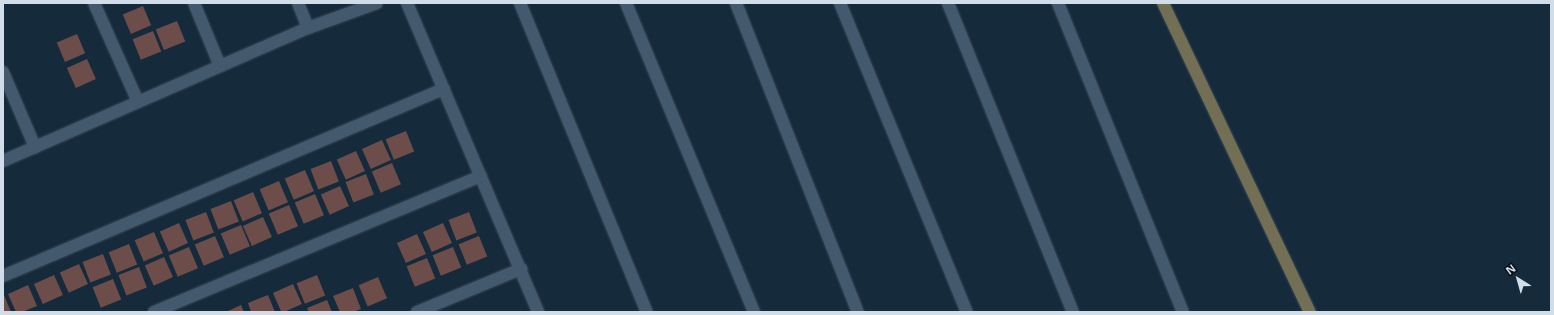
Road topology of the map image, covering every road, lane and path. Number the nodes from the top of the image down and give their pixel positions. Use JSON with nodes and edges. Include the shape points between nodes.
{"nodes":[{"id":1,"x":94,"y":3,"type":"edge"},
{"id":2,"x":194,"y":3,"type":"edge"},
{"id":3,"x":298,"y":3,"type":"edge"},
{"id":4,"x":377,"y":3,"type":"edge"},
{"id":5,"x":407,"y":3,"type":"edge"},
{"id":6,"x":520,"y":3,"type":"edge"},
{"id":7,"x":626,"y":3,"type":"edge"},
{"id":8,"x":736,"y":3,"type":"edge"},
{"id":9,"x":840,"y":3,"type":"edge"},
{"id":10,"x":948,"y":3,"type":"edge"},
{"id":11,"x":1058,"y":3,"type":"edge"},
{"id":12,"x":1162,"y":3,"type":"edge"},
{"id":13,"x":308,"y":28,"type":"junction"},
{"id":14,"x":220,"y":66,"type":"junction"},
{"id":15,"x":3,"y":72,"type":"edge"},
{"id":16,"x":444,"y":89,"type":"junction"},
{"id":17,"x":138,"y":102,"type":"junction"},
{"id":18,"x":35,"y":147,"type":"junction"},
{"id":19,"x":3,"y":161,"type":"edge"},
{"id":20,"x":481,"y":176,"type":"junction"},
{"id":21,"x":521,"y":269,"type":"junction"},
{"id":22,"x":3,"y":276,"type":"edge"},
{"id":23,"x":154,"y":312,"type":"edge"},
{"id":24,"x":417,"y":312,"type":"edge"},
{"id":25,"x":538,"y":312,"type":"edge"},
{"id":26,"x":647,"y":312,"type":"edge"},
{"id":27,"x":754,"y":312,"type":"edge"},
{"id":28,"x":858,"y":312,"type":"edge"},
{"id":29,"x":967,"y":312,"type":"edge"},
{"id":30,"x":1073,"y":312,"type":"edge"},
{"id":31,"x":1183,"y":312,"type":"edge"},
{"id":32,"x":1310,"y":312,"type":"edge"}],
"edges":[{"from":1,"to":17,"type":"street"},
{"from":2,"to":14,"type":"street"},
{"from":3,"to":13,"type":"street"},
{"from":4,"to":13,"type":"street"},
{"from":5,"to":16,"type":"street"},
{"from":6,"to":26,"type":"street"},
{"from":7,"to":27,"type":"street"},
{"from":8,"to":28,"type":"street"},
{"from":9,"to":29,"type":"street"},
{"from":10,"to":30,"type":"street"},
{"from":11,"to":31,"type":"street"},
{"from":12,"to":32,"type":"street"},
{"from":13,"to":14,"type":"street"},
{"from":14,"to":17,"type":"street"},
{"from":15,"to":18,"type":"street"},
{"from":16,"to":20,"type":"street"},
{"from":16,"to":22,"type":"street"},
{"from":17,"to":18,"type":"street"},
{"from":18,"to":19,"type":"street"},
{"from":20,"to":21,"type":"street"},
{"from":20,"to":23,"type":"street"},
{"from":21,"to":24,"type":"street"},
{"from":21,"to":25,"type":"street"}]}
